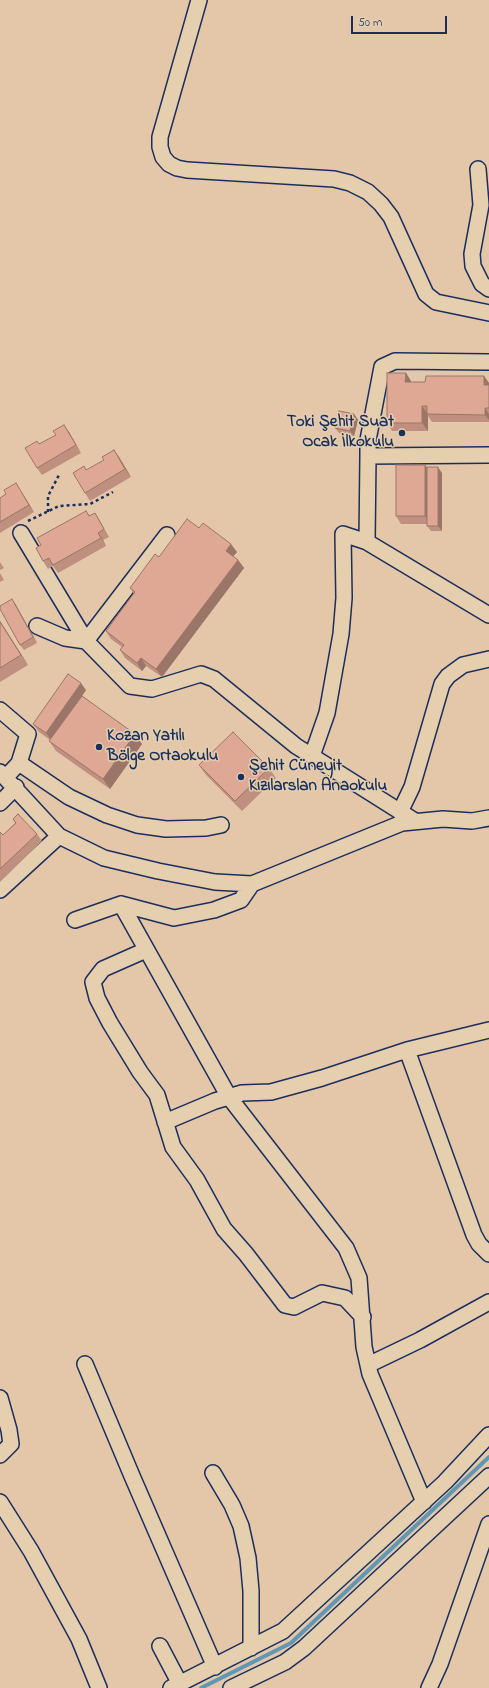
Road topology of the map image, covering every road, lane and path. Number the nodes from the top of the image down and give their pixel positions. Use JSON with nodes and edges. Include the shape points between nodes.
{"nodes":[{"id":1,"x":199,"y":0,"type":"edge"},
{"id":2,"x":478,"y":170,"type":"dead end"},
{"id":3,"x":489,"y":289,"type":"edge"},
{"id":4,"x":489,"y":313,"type":"edge"},
{"id":5,"x":489,"y":362,"type":"edge"},
{"id":6,"x":489,"y":455,"type":"edge"},
{"id":7,"x":368,"y":456,"type":"junction"},
{"id":8,"x":60,"y":474,"type":"dead end"},
{"id":9,"x":113,"y":492,"type":"dead end"},
{"id":10,"x":48,"y":512,"type":"junction"},
{"id":11,"x":21,"y":533,"type":"joint"},
{"id":12,"x":167,"y":535,"type":"dead end"},
{"id":13,"x":367,"y":542,"type":"junction"},
{"id":14,"x":489,"y":615,"type":"edge"},
{"id":15,"x":37,"y":626,"type":"dead end"},
{"id":16,"x":86,"y":641,"type":"junction"},
{"id":17,"x":489,"y":659,"type":"edge"},
{"id":18,"x":0,"y":710,"type":"edge"},
{"id":19,"x":312,"y":756,"type":"junction"},
{"id":20,"x":19,"y":763,"type":"junction"},
{"id":21,"x":7,"y":779,"type":"edge"},
{"id":22,"x":0,"y":803,"type":"edge"},
{"id":23,"x":400,"y":812,"type":"junction"},
{"id":24,"x":489,"y":818,"type":"edge"},
{"id":25,"x":415,"y":821,"type":"junction"},
{"id":26,"x":221,"y":825,"type":"dead end"},
{"id":27,"x":59,"y":836,"type":"junction"},
{"id":28,"x":252,"y":884,"type":"junction"},
{"id":29,"x":0,"y":890,"type":"edge"},
{"id":30,"x":121,"y":904,"type":"junction"},
{"id":31,"x":75,"y":920,"type":"dead end"},
{"id":32,"x":146,"y":950,"type":"junction"},
{"id":33,"x":489,"y":1030,"type":"edge"},
{"id":34,"x":407,"y":1050,"type":"junction"},
{"id":35,"x":229,"y":1097,"type":"junction"},
{"id":36,"x":165,"y":1122,"type":"junction"},
{"id":37,"x":489,"y":1254,"type":"edge"},
{"id":38,"x":489,"y":1302,"type":"edge"},
{"id":39,"x":363,"y":1317,"type":"junction"},
{"id":40,"x":86,"y":1364,"type":"dead end"},
{"id":41,"x":368,"y":1365,"type":"junction"},
{"id":42,"x":0,"y":1398,"type":"edge"},
{"id":43,"x":489,"y":1435,"type":"edge"},
{"id":44,"x":0,"y":1454,"type":"edge"},
{"id":45,"x":213,"y":1473,"type":"dead end"},
{"id":46,"x":489,"y":1476,"type":"edge"},
{"id":47,"x":0,"y":1502,"type":"edge"},
{"id":48,"x":424,"y":1502,"type":"junction"},
{"id":49,"x":489,"y":1524,"type":"edge"},
{"id":50,"x":484,"y":1558,"type":"edge"},
{"id":51,"x":160,"y":1646,"type":"dead end"},
{"id":52,"x":252,"y":1648,"type":"junction"},
{"id":53,"x":215,"y":1666,"type":"junction"},
{"id":54,"x":176,"y":1686,"type":"edge"},
{"id":55,"x":99,"y":1688,"type":"edge"},
{"id":56,"x":231,"y":1688,"type":"edge"},
{"id":57,"x":429,"y":1688,"type":"edge"}],
"edges":[{"from":1,"to":4,"type":"street","via":[[160,137],[160,147],[169,164],[187,170],[334,179],[350,183],[368,192],[382,204],[391,217],[426,294],[436,302]]},
{"from":2,"to":3,"type":"street","via":[[481,205],[472,254],[477,276]]},
{"from":5,"to":7,"type":"street","via":[[395,361],[382,367],[368,440]]},
{"from":6,"to":7,"type":"street"},
{"from":7,"to":13,"type":"street"},
{"from":8,"to":10,"type":"path","via":[[52,484],[48,496]]},
{"from":9,"to":10,"type":"path","via":[[90,504],[59,506]]},
{"from":10,"to":11,"type":"path","via":[[23,524]]},
{"from":11,"to":16,"type":"street"},
{"from":12,"to":16,"type":"street"},
{"from":13,"to":14,"type":"street"},
{"from":13,"to":19,"type":"street","via":[[343,534],[344,598],[341,634],[327,713]]},
{"from":15,"to":16,"type":"street","via":[[65,638]]},
{"from":16,"to":19,"type":"street","via":[[130,686],[152,689],[201,674],[214,678],[239,697],[270,727]]},
{"from":17,"to":23,"type":"street","via":[[463,665],[442,684],[412,787]]},
{"from":18,"to":20,"type":"street","via":[[28,734]]},
{"from":19,"to":23,"type":"street"},
{"from":20,"to":21,"type":"street"},
{"from":20,"to":26,"type":"street","via":[[69,797],[106,815],[137,825],[166,829]]},
{"from":21,"to":22,"type":"street"},
{"from":21,"to":27,"type":"street"},
{"from":23,"to":25,"type":"street"},
{"from":24,"to":25,"type":"street","via":[[472,821]]},
{"from":25,"to":28,"type":"street","via":[[402,823]]},
{"from":27,"to":28,"type":"street","via":[[104,858],[215,882]]},
{"from":27,"to":29,"type":"street"},
{"from":28,"to":30,"type":"street","via":[[241,900],[214,910],[174,918]]},
{"from":30,"to":31,"type":"street"},
{"from":30,"to":32,"type":"street"},
{"from":32,"to":35,"type":"street"},
{"from":32,"to":36,"type":"street","via":[[103,970],[93,982],[97,998],[110,1023],[157,1095]]},
{"from":33,"to":34,"type":"street"},
{"from":34,"to":35,"type":"street","via":[[271,1092],[242,1093]]},
{"from":34,"to":37,"type":"street","via":[[474,1235]]},
{"from":35,"to":36,"type":"street"},
{"from":35,"to":39,"type":"street","via":[[346,1248],[359,1278]]},
{"from":36,"to":39,"type":"street","via":[[174,1147],[197,1180],[224,1229],[285,1305],[294,1307],[322,1293],[345,1298]]},
{"from":38,"to":41,"type":"street"},
{"from":39,"to":41,"type":"street","via":[[364,1347]]},
{"from":40,"to":53,"type":"street"},
{"from":41,"to":48,"type":"street"},
{"from":42,"to":44,"type":"street","via":[[11,1444]]},
{"from":43,"to":48,"type":"street"},
{"from":45,"to":52,"type":"street","via":[[232,1504],[241,1526],[248,1558],[251,1591]]},
{"from":46,"to":56,"type":"street","via":[[304,1648],[285,1662]]},
{"from":47,"to":55,"type":"street","via":[[31,1551],[79,1640]]},
{"from":48,"to":52,"type":"street","via":[[283,1631]]},
{"from":49,"to":50,"type":"street"},
{"from":50,"to":57,"type":"street"},
{"from":51,"to":54,"type":"street"},
{"from":52,"to":53,"type":"street"},
{"from":53,"to":54,"type":"street"}]}
